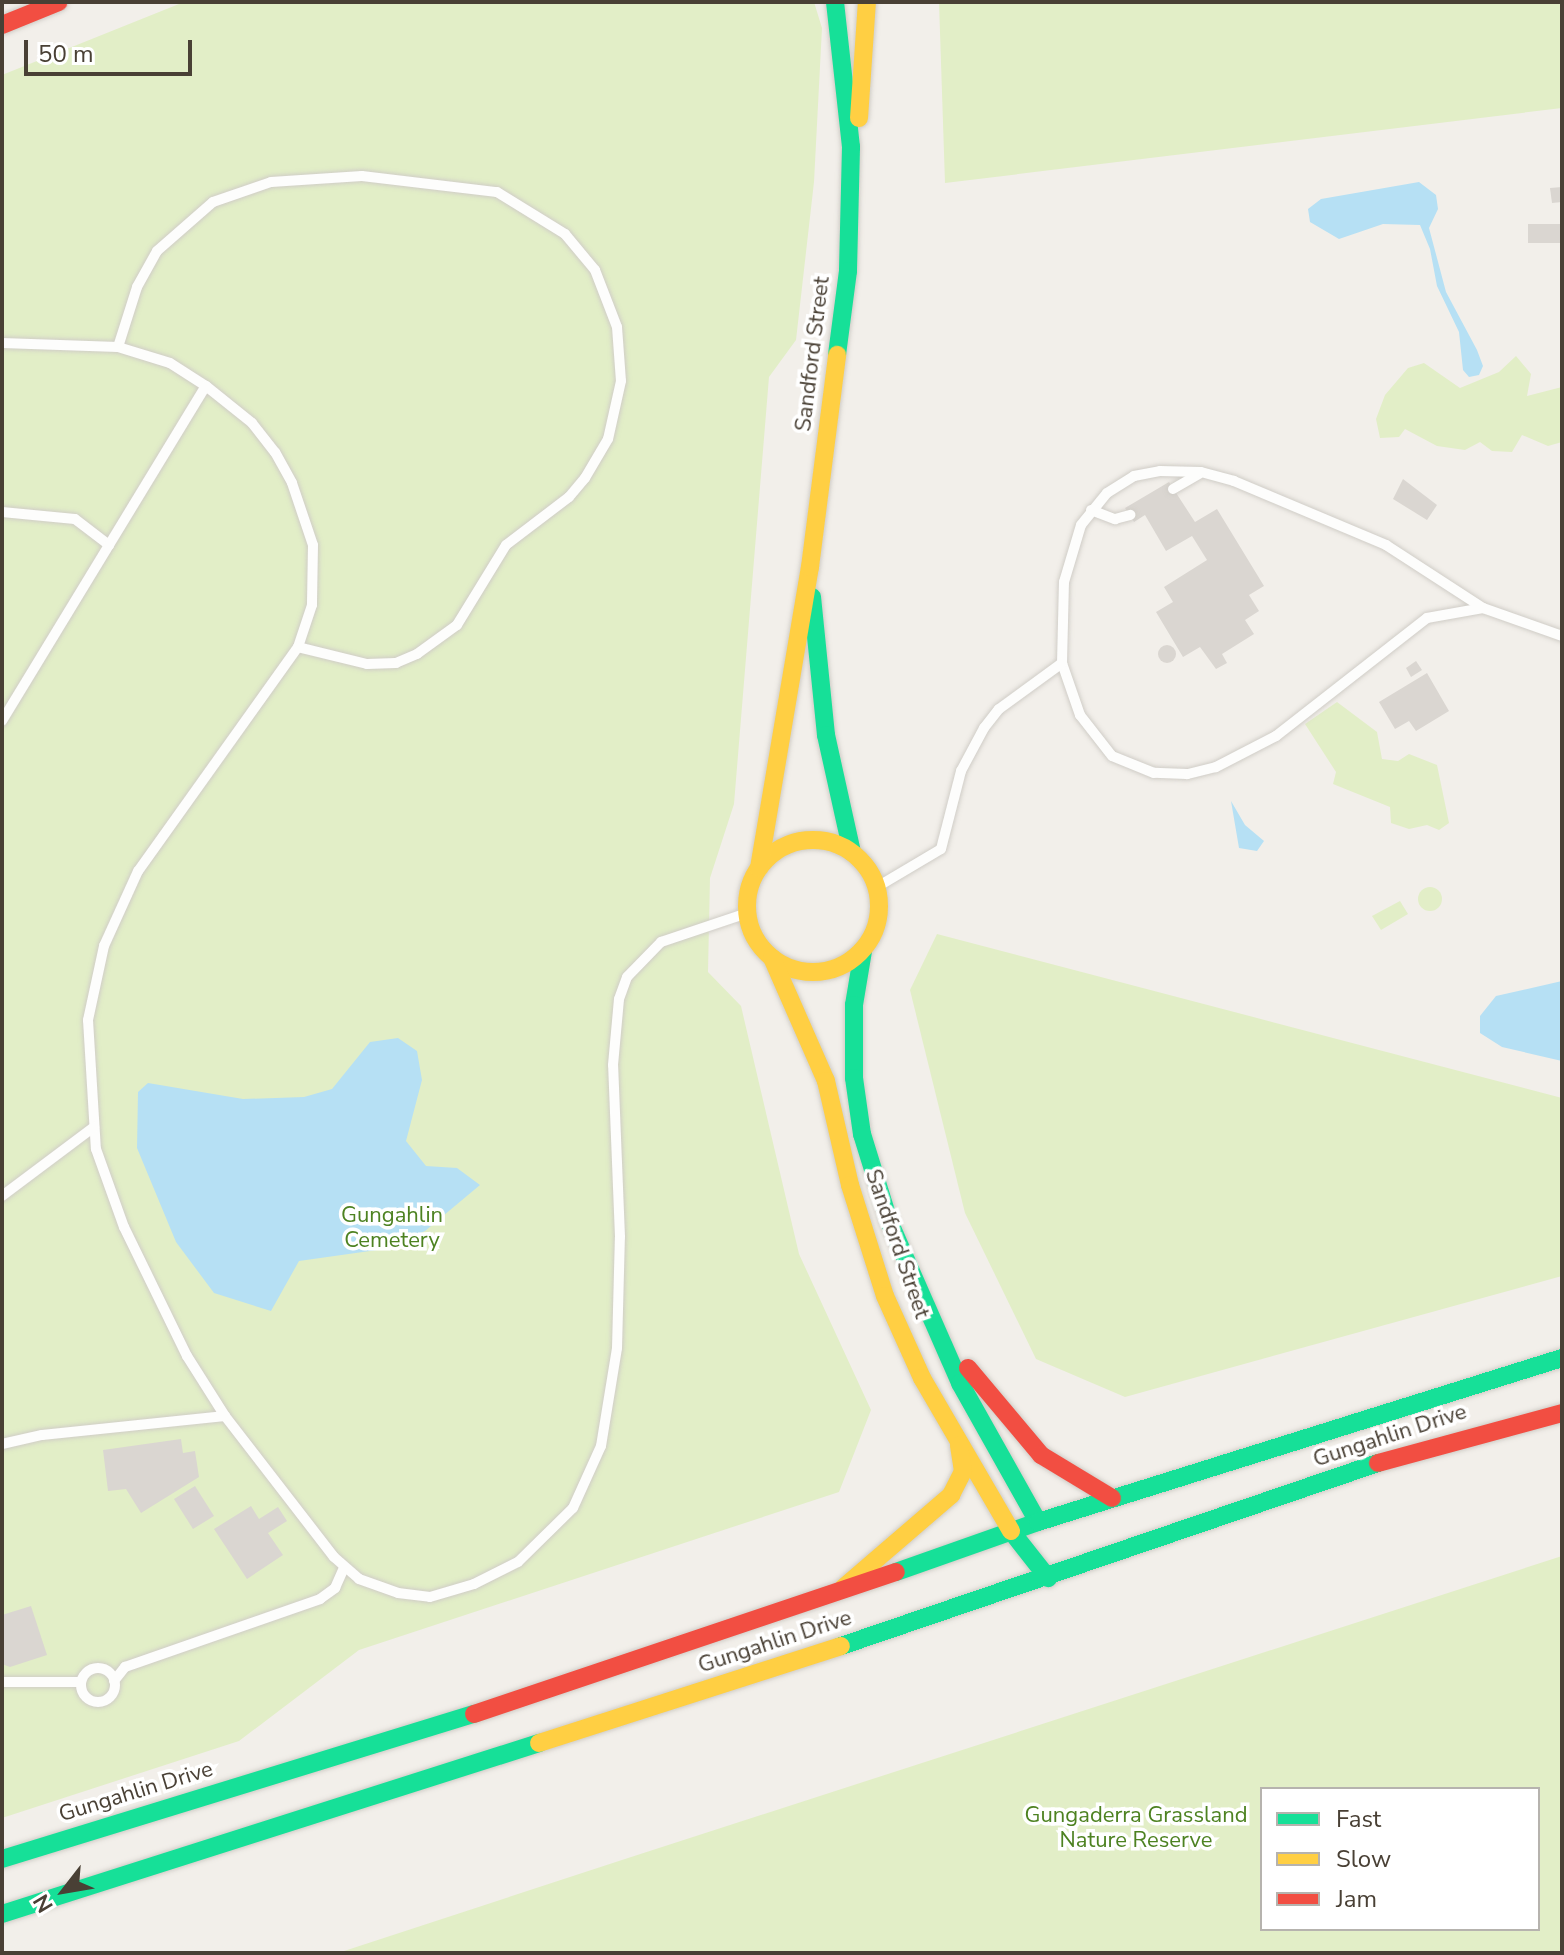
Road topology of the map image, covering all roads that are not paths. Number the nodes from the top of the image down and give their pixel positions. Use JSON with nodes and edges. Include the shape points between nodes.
{"nodes":[{"id":1,"x":59,"y":2,"type":"edge"},
{"id":2,"x":835,"y":2,"type":"edge"},
{"id":3,"x":867,"y":2,"type":"edge"},
{"id":4,"x":2,"y":25,"type":"edge"},
{"id":5,"x":851,"y":147,"type":"junction"},
{"id":6,"x":2,"y":343,"type":"edge"},
{"id":7,"x":118,"y":347,"type":"junction"},
{"id":8,"x":206,"y":386,"type":"junction"},
{"id":9,"x":1201,"y":472,"type":"junction"},
{"id":10,"x":1173,"y":489,"type":"dead end"},
{"id":11,"x":1091,"y":510,"type":"junction"},
{"id":12,"x":2,"y":512,"type":"edge"},
{"id":13,"x":1130,"y":515,"type":"dead end"},
{"id":14,"x":109,"y":545,"type":"junction"},
{"id":15,"x":810,"y":567,"type":"junction"},
{"id":16,"x":1483,"y":608,"type":"junction"},
{"id":17,"x":1562,"y":636,"type":"edge"},
{"id":18,"x":298,"y":647,"type":"junction"},
{"id":19,"x":1062,"y":663,"type":"junction"},
{"id":20,"x":2,"y":721,"type":"edge"},
{"id":21,"x":852,"y":852,"type":"junction"},
{"id":22,"x":759,"y":868,"type":"junction"},
{"id":23,"x":877,"y":887,"type":"junction"},
{"id":24,"x":747,"y":913,"type":"junction"},
{"id":25,"x":863,"y":951,"type":"junction"},
{"id":26,"x":772,"y":958,"type":"junction"},
{"id":27,"x":94,"y":1127,"type":"junction"},
{"id":28,"x":2,"y":1196,"type":"edge"},
{"id":29,"x":913,"y":1283,"type":"junction"},
{"id":30,"x":1562,"y":1358,"type":"edge"},
{"id":31,"x":1562,"y":1413,"type":"edge"},
{"id":32,"x":225,"y":1416,"type":"junction"},
{"id":33,"x":958,"y":1443,"type":"junction"},
{"id":34,"x":2,"y":1444,"type":"edge"},
{"id":35,"x":1112,"y":1498,"type":"junction"},
{"id":36,"x":1038,"y":1522,"type":"junction"},
{"id":37,"x":1011,"y":1531,"type":"junction"},
{"id":38,"x":344,"y":1568,"type":"junction"},
{"id":39,"x":1049,"y":1578,"type":"junction"},
{"id":40,"x":835,"y":1594,"type":"junction"},
{"id":41,"x":114,"y":1681,"type":"junction"},
{"id":42,"x":2,"y":1682,"type":"edge"},
{"id":43,"x":81,"y":1682,"type":"junction"},
{"id":44,"x":2,"y":1859,"type":"edge"},
{"id":45,"x":2,"y":1914,"type":"edge"}],
"edges":[{"from":1,"to":4,"type":"main road"},
{"from":2,"to":5,"type":"main road","name":"Sandford Street"},
{"from":3,"to":5,"type":"main road","name":"Sandford Street","via":[[867,63]]},
{"from":5,"to":15,"type":"main road","name":"Sandford Street","via":[[848,271]]},
{"from":6,"to":7,"type":"lane"},
{"from":7,"to":8,"type":"lane","via":[[170,363]]},
{"from":7,"to":18,"type":"lane","via":[[137,287],[157,251],[213,202],[271,182],[362,176],[497,192],[565,234],[595,270],[617,327],[621,381],[608,439],[585,478],[569,497],[506,545],[457,625],[417,654],[396,663],[367,664]]},
{"from":8,"to":14,"type":"lane"},
{"from":8,"to":18,"type":"lane","via":[[252,423],[292,483],[313,545],[312,605]]},
{"from":9,"to":10,"type":"lane"},
{"from":9,"to":11,"type":"lane","via":[[1134,476]]},
{"from":9,"to":16,"type":"lane","via":[[1386,545]]},
{"from":11,"to":13,"type":"lane","via":[[1115,519]]},
{"from":11,"to":19,"type":"lane","via":[[1074,539],[1064,582]]},
{"from":12,"to":14,"type":"lane","via":[[75,519]]},
{"from":14,"to":20,"type":"lane"},
{"from":15,"to":21,"type":"main road","name":"Sandford Street","via":[[826,735]]},
{"from":15,"to":22,"type":"main road","name":"Sandford Street"},
{"from":16,"to":17,"type":"lane"},
{"from":16,"to":19,"type":"lane","via":[[1427,618],[1276,736],[1216,767],[1187,774],[1154,773],[1116,759],[1080,715]]},
{"from":18,"to":27,"type":"lane","via":[[138,871],[104,946],[88,1020]]},
{"from":19,"to":23,"type":"lane","via":[[999,709],[984,728],[961,771],[941,849]]},
{"from":21,"to":22,"type":"main road","via":[[802,840],[785,846]]},
{"from":21,"to":23,"type":"main road"},
{"from":22,"to":24,"type":"main road","via":[[749,889]]},
{"from":23,"to":25,"type":"main road","via":[[879,921]]},
{"from":24,"to":26,"type":"main road","via":[[755,938]]},
{"from":24,"to":38,"type":"lane","via":[[661,942],[627,977],[619,999],[613,1065],[620,1237],[617,1348],[601,1446],[573,1508],[518,1562],[474,1584],[430,1597],[398,1593]]},
{"from":25,"to":26,"type":"main road","via":[[850,962],[819,973],[802,972]]},
{"from":25,"to":29,"type":"main road","name":"Sandford Street","via":[[852,1048],[860,1120]]},
{"from":26,"to":33,"type":"main road","name":"Sandford Street","via":[[826,1081],[881,1285]]},
{"from":27,"to":28,"type":"lane"},
{"from":27,"to":32,"type":"lane","via":[[96,1149],[124,1227],[187,1356]]},
{"from":29,"to":35,"type":"main road","via":[[951,1344],[1020,1434],[1066,1474]]},
{"from":29,"to":36,"type":"main road","name":"Sandford Street","via":[[960,1383]]},
{"from":30,"to":35,"type":"main road","name":"Gungahlin Drive"},
{"from":31,"to":39,"type":"main road","name":"Gungahlin Drive","via":[[1408,1453]]},
{"from":32,"to":34,"type":"lane"},
{"from":32,"to":38,"type":"lane"},
{"from":33,"to":37,"type":"main road","name":"Sandford Street"},
{"from":33,"to":40,"type":"main road","via":[[963,1471],[951,1495]]},
{"from":35,"to":36,"type":"main road","name":"Gungahlin Drive"},
{"from":36,"to":37,"type":"main road","name":"Gungahlin Drive"},
{"from":36,"to":39,"type":"main road","name":"Sandford Street"},
{"from":37,"to":39,"type":"main road","name":"Sandford Street"},
{"from":37,"to":40,"type":"main road","name":"Gungahlin Drive"},
{"from":38,"to":41,"type":"lane","via":[[335,1588],[320,1599],[125,1667]]},
{"from":39,"to":45,"type":"main road","name":"Gungahlin Drive"},
{"from":40,"to":44,"type":"main road","name":"Gungahlin Drive","via":[[605,1674]]},
{"from":41,"to":43,"type":"lane","via":[[97,1668]]},
{"from":41,"to":43,"type":"lane","via":[[111,1695],[98,1702],[85,1696]]},
{"from":42,"to":43,"type":"lane"}]}
